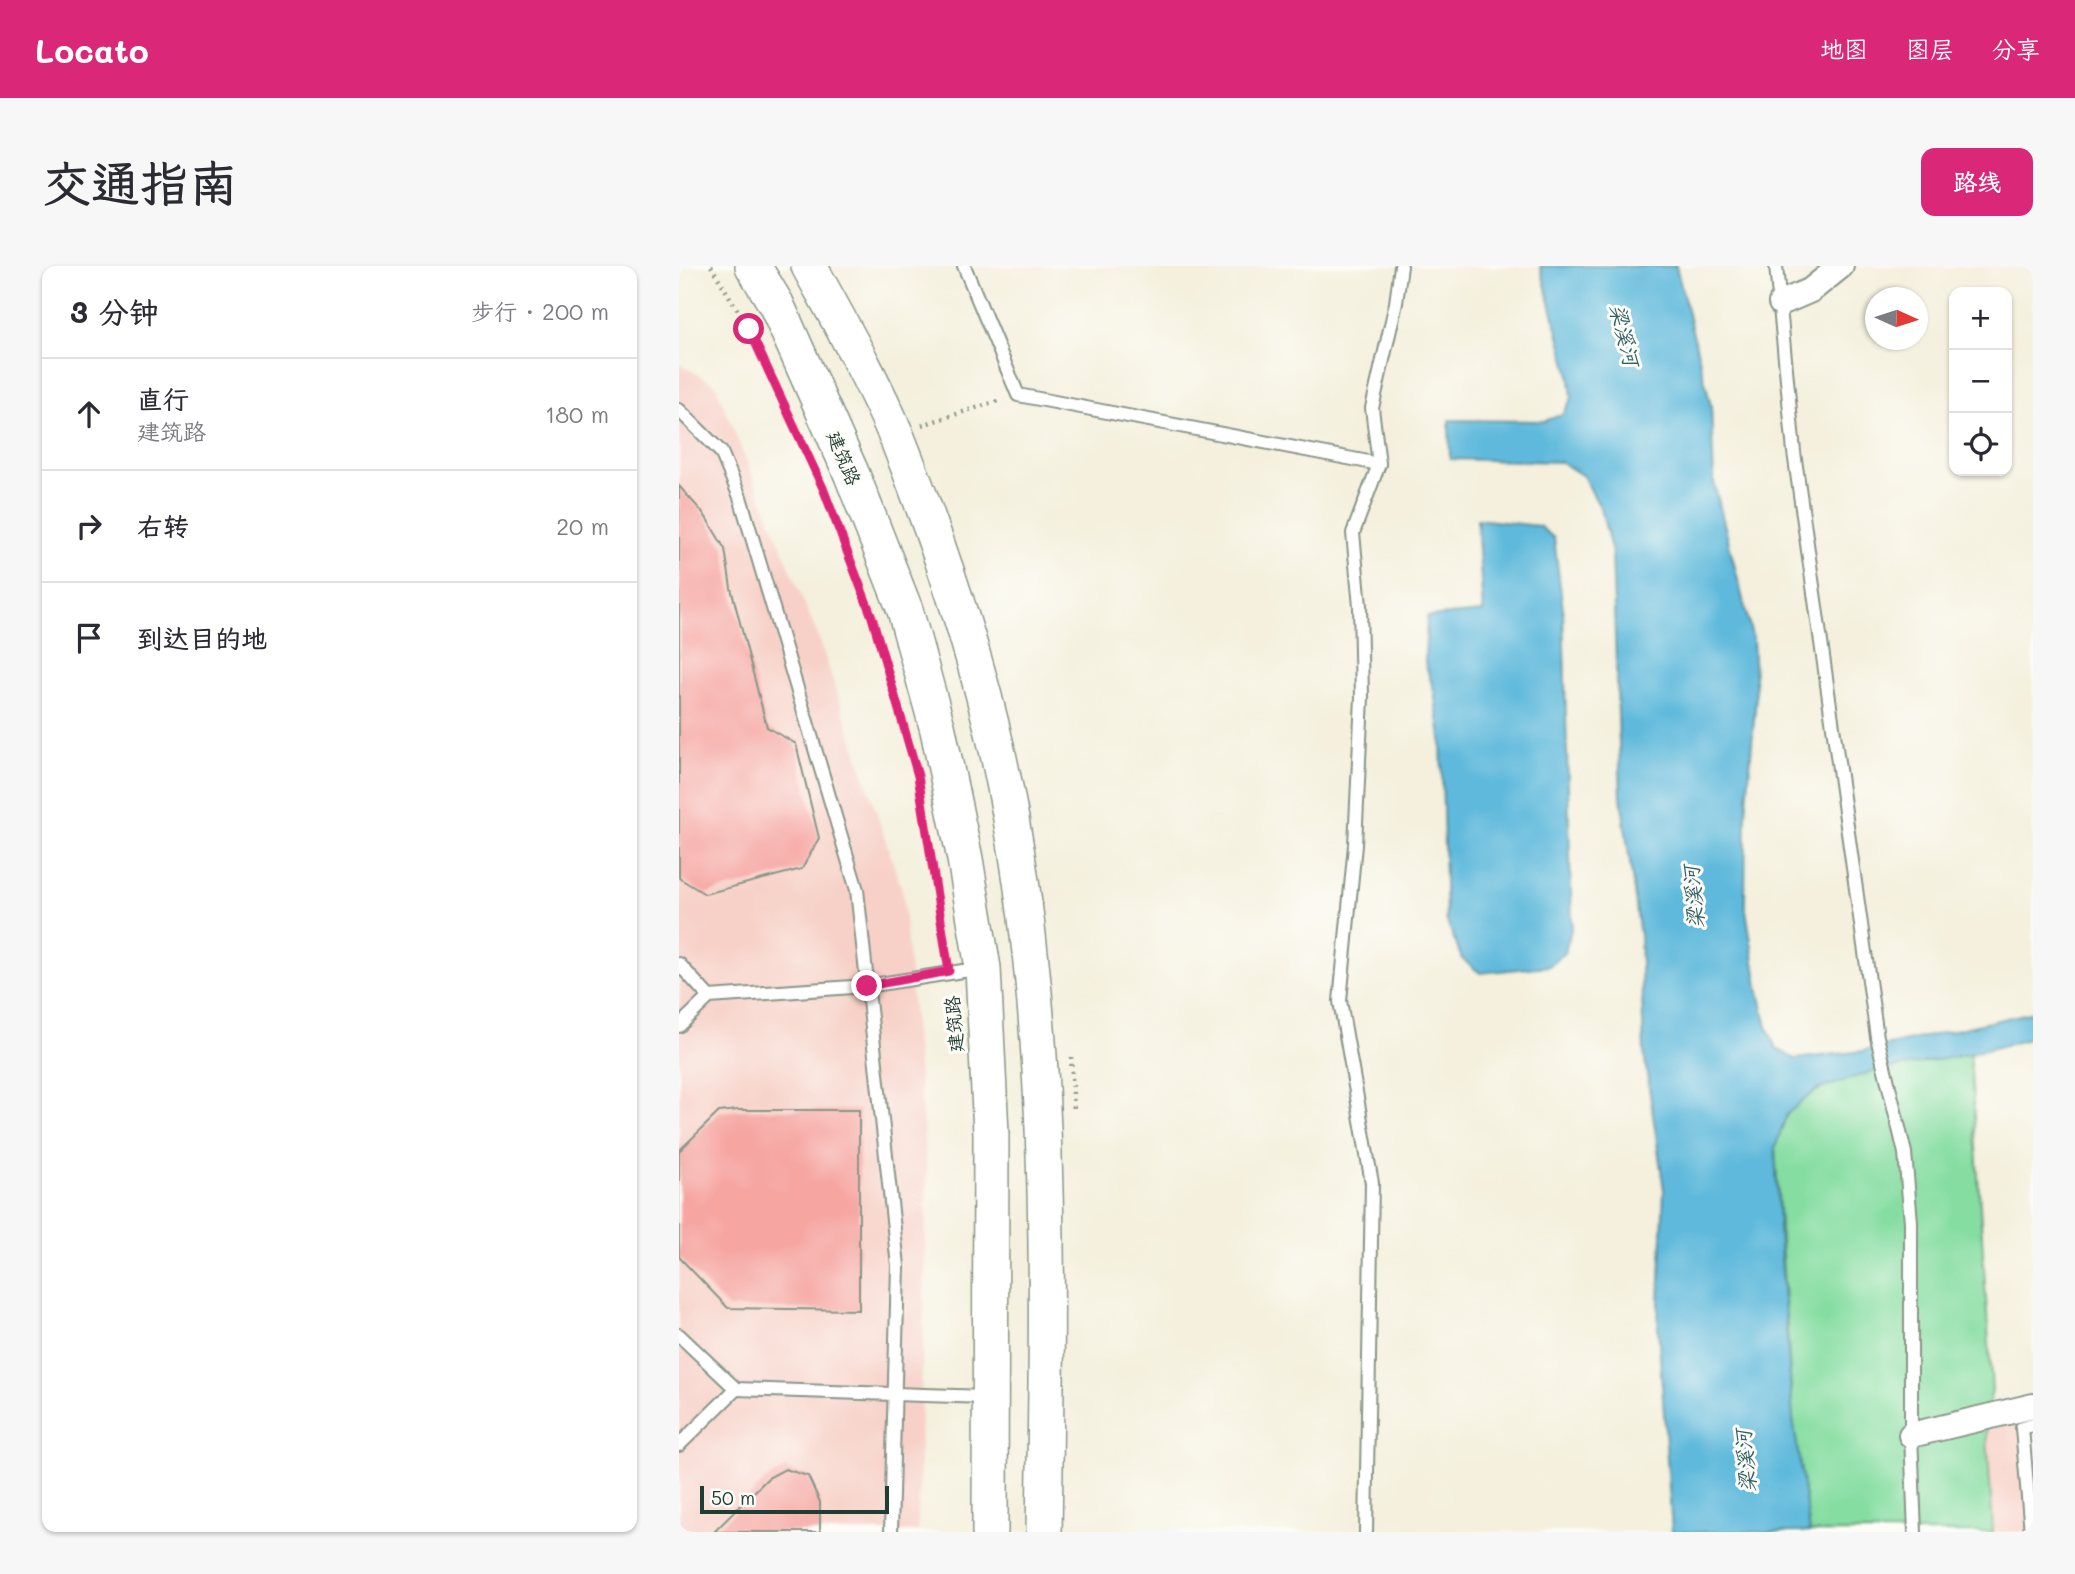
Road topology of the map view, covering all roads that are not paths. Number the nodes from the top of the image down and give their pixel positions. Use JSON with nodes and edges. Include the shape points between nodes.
{"nodes":[{"id":1,"x":753,"y":266,"type":"edge"},
{"id":2,"x":809,"y":266,"type":"edge"},
{"id":3,"x":964,"y":266,"type":"edge"},
{"id":4,"x":1401,"y":266,"type":"edge"},
{"id":5,"x":1776,"y":266,"type":"edge"},
{"id":6,"x":1841,"y":266,"type":"edge"},
{"id":7,"x":1781,"y":303,"type":"junction"},
{"id":8,"x":679,"y":410,"type":"edge"},
{"id":9,"x":1379,"y":464,"type":"junction"},
{"id":10,"x":679,"y":964,"type":"edge"},
{"id":11,"x":966,"y":970,"type":"junction"},
{"id":12,"x":867,"y":986,"type":"junction"},
{"id":13,"x":709,"y":997,"type":"junction"},
{"id":14,"x":679,"y":1026,"type":"edge"},
{"id":15,"x":679,"y":1335,"type":"edge"},
{"id":16,"x":736,"y":1389,"type":"junction"},
{"id":17,"x":894,"y":1394,"type":"junction"},
{"id":18,"x":991,"y":1397,"type":"junction"},
{"id":19,"x":2033,"y":1406,"type":"edge"},
{"id":20,"x":2033,"y":1425,"type":"edge"},
{"id":21,"x":1911,"y":1435,"type":"junction"},
{"id":22,"x":679,"y":1446,"type":"edge"},
{"id":23,"x":891,"y":1532,"type":"edge"},
{"id":24,"x":990,"y":1532,"type":"edge"},
{"id":25,"x":1044,"y":1532,"type":"edge"},
{"id":26,"x":1366,"y":1532,"type":"edge"},
{"id":27,"x":1915,"y":1532,"type":"edge"},
{"id":28,"x":2031,"y":1532,"type":"edge"}],
"edges":[{"from":1,"to":11,"type":"main road","name":"建筑路","via":[[776,304],[852,475],[905,610],[938,730],[965,859]]},
{"from":2,"to":25,"type":"main road","via":[[895,433],[963,623],[998,754],[1022,889],[1040,1067],[1047,1358]]},
{"from":3,"to":9,"type":"lane","via":[[1018,395]]},
{"from":4,"to":9,"type":"lane","via":[[1372,408]]},
{"from":5,"to":7,"type":"lane"},
{"from":6,"to":7,"type":"street","via":[[1811,290]]},
{"from":7,"to":21,"type":"lane","via":[[1794,452],[1877,1037],[1905,1153],[1911,1222]]},
{"from":8,"to":12,"type":"lane","via":[[721,452],[740,497],[856,890]]},
{"from":9,"to":26,"type":"lane","via":[[1353,533],[1362,697],[1355,845],[1340,1001],[1372,1183]]},
{"from":10,"to":13,"type":"lane"},
{"from":11,"to":12,"type":"lane"},
{"from":11,"to":18,"type":"main road","name":"建筑路","via":[[991,1133]]},
{"from":12,"to":13,"type":"lane"},
{"from":12,"to":17,"type":"lane","via":[[898,1266]]},
{"from":13,"to":14,"type":"lane"},
{"from":15,"to":16,"type":"lane"},
{"from":16,"to":17,"type":"lane"},
{"from":16,"to":22,"type":"lane"},
{"from":17,"to":18,"type":"lane"},
{"from":17,"to":23,"type":"lane"},
{"from":18,"to":24,"type":"main road","name":"建筑路"},
{"from":19,"to":21,"type":"street"},
{"from":20,"to":28,"type":"lane","via":[[2022,1428]]},
{"from":21,"to":27,"type":"lane"}]}
